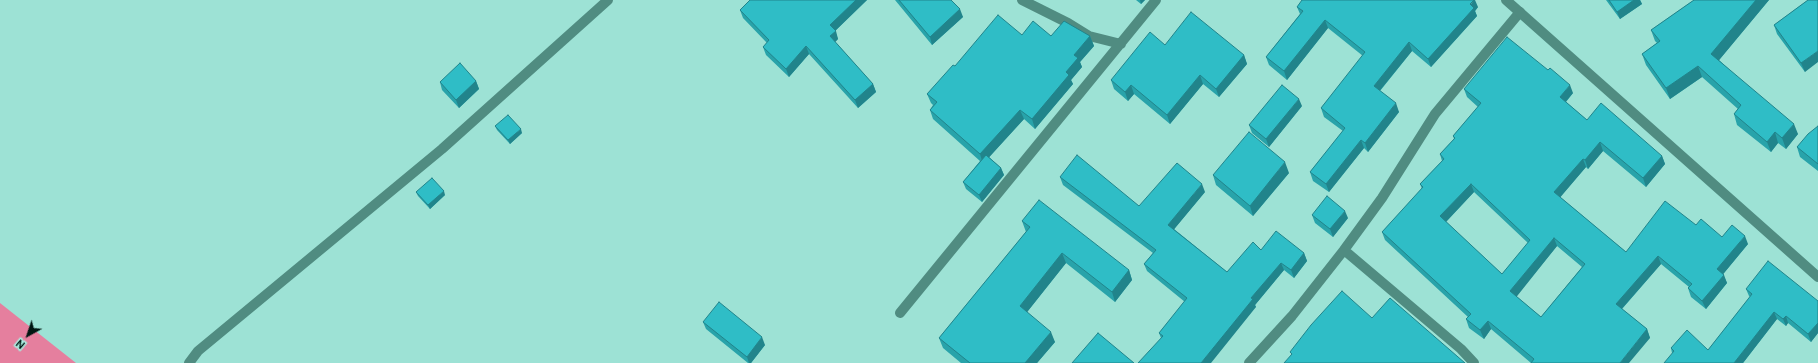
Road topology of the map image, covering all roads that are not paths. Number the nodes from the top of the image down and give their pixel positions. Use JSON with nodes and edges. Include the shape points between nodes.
{"nodes":[{"id":1,"x":608,"y":0,"type":"edge"},
{"id":2,"x":1022,"y":0,"type":"edge"},
{"id":3,"x":1156,"y":0,"type":"edge"},
{"id":4,"x":1506,"y":0,"type":"edge"},
{"id":5,"x":1520,"y":12,"type":"junction"},
{"id":6,"x":1121,"y":44,"type":"junction"},
{"id":7,"x":1344,"y":250,"type":"junction"},
{"id":8,"x":1818,"y":277,"type":"edge"},
{"id":9,"x":900,"y":313,"type":"dead end"},
{"id":10,"x":189,"y":363,"type":"edge"},
{"id":11,"x":1249,"y":363,"type":"edge"},
{"id":12,"x":1474,"y":363,"type":"edge"}],
"edges":[{"from":1,"to":10,"type":"street","via":[[442,149],[198,351]]},
{"from":2,"to":6,"type":"street","via":[[1089,36]]},
{"from":3,"to":6,"type":"street"},
{"from":4,"to":5,"type":"street"},
{"from":5,"to":7,"type":"street","via":[[1435,114],[1382,198]]},
{"from":5,"to":8,"type":"street"},
{"from":6,"to":9,"type":"street"},
{"from":7,"to":11,"type":"street","via":[[1292,316]]},
{"from":7,"to":12,"type":"street","via":[[1461,349]]}]}
